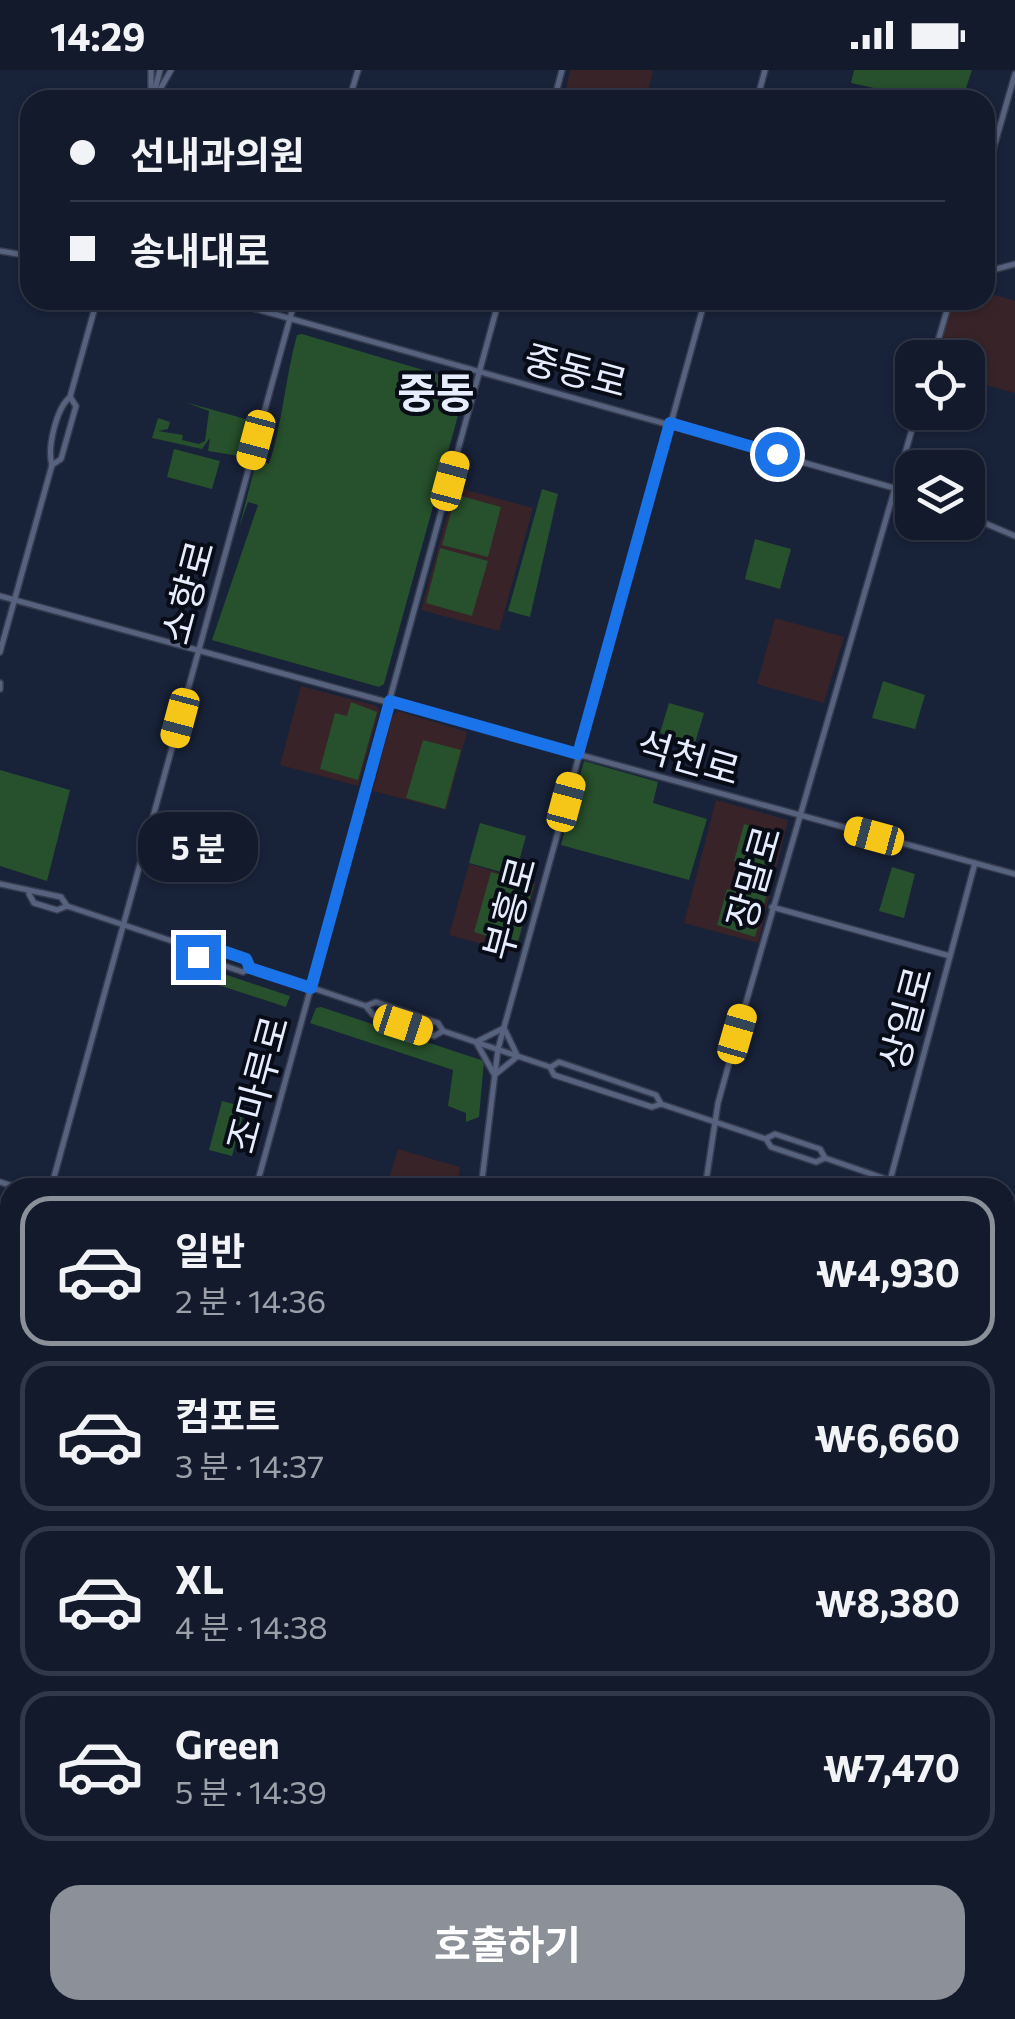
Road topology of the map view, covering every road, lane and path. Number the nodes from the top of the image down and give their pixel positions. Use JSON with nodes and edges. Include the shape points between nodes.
{"nodes":[{"id":1,"x":1015,"y":74,"type":"edge"},
{"id":2,"x":995,"y":143,"type":"edge"},
{"id":3,"x":94,"y":310,"type":"edge"},
{"id":4,"x":261,"y":310,"type":"edge"},
{"id":5,"x":292,"y":310,"type":"edge"},
{"id":6,"x":497,"y":310,"type":"edge"},
{"id":7,"x":702,"y":310,"type":"edge"},
{"id":8,"x":947,"y":310,"type":"edge"},
{"id":9,"x":290,"y":318,"type":"junction"},
{"id":10,"x":938,"y":340,"type":"edge"},
{"id":11,"x":480,"y":371,"type":"junction"},
{"id":12,"x":70,"y":397,"type":"junction"},
{"id":13,"x":670,"y":423,"type":"junction"},
{"id":14,"x":52,"y":465,"type":"junction"},
{"id":15,"x":895,"y":486,"type":"edge"},
{"id":16,"x":895,"y":489,"type":"edge"},
{"id":17,"x":985,"y":523,"type":"edge"},
{"id":18,"x":1015,"y":536,"type":"edge"},
{"id":19,"x":0,"y":596,"type":"edge"},
{"id":20,"x":14,"y":600,"type":"junction"},
{"id":21,"x":199,"y":649,"type":"junction"},
{"id":22,"x":0,"y":652,"type":"edge"},
{"id":23,"x":390,"y":701,"type":"junction"},
{"id":24,"x":578,"y":754,"type":"junction"},
{"id":25,"x":798,"y":815,"type":"junction"},
{"id":26,"x":975,"y":863,"type":"junction"},
{"id":27,"x":1015,"y":874,"type":"edge"},
{"id":28,"x":0,"y":884,"type":"edge"},
{"id":29,"x":28,"y":894,"type":"junction"},
{"id":30,"x":67,"y":906,"type":"junction"},
{"id":31,"x":772,"y":907,"type":"junction"},
{"id":32,"x":123,"y":925,"type":"junction"},
{"id":33,"x":193,"y":948,"type":"junction"},
{"id":34,"x":950,"y":956,"type":"junction"},
{"id":35,"x":250,"y":968,"type":"junction"},
{"id":36,"x":311,"y":988,"type":"junction"},
{"id":37,"x":366,"y":1006,"type":"junction"},
{"id":38,"x":504,"y":1028,"type":"junction"},
{"id":39,"x":443,"y":1031,"type":"junction"},
{"id":40,"x":476,"y":1042,"type":"junction"},
{"id":41,"x":498,"y":1050,"type":"junction"},
{"id":42,"x":518,"y":1056,"type":"junction"},
{"id":43,"x":550,"y":1067,"type":"junction"},
{"id":44,"x":494,"y":1075,"type":"junction"},
{"id":45,"x":662,"y":1104,"type":"junction"},
{"id":46,"x":715,"y":1122,"type":"junction"},
{"id":47,"x":766,"y":1139,"type":"junction"},
{"id":48,"x":825,"y":1158,"type":"junction"},
{"id":49,"x":54,"y":1178,"type":"edge"},
{"id":50,"x":259,"y":1178,"type":"edge"},
{"id":51,"x":482,"y":1178,"type":"edge"},
{"id":52,"x":707,"y":1178,"type":"edge"},
{"id":53,"x":873,"y":1178,"type":"edge"},
{"id":54,"x":890,"y":1178,"type":"edge"}],
"edges":[{"from":1,"to":2,"type":"street"},
{"from":3,"to":12,"type":"street"},
{"from":4,"to":9,"type":"street","name":"중동로"},
{"from":5,"to":9,"type":"street","name":"소향로"},
{"from":6,"to":11,"type":"street","name":"조마루로"},
{"from":7,"to":13,"type":"street","name":"부흥로"},
{"from":8,"to":10,"type":"street"},
{"from":9,"to":11,"type":"street","name":"중동로"},
{"from":9,"to":21,"type":"street","name":"소향로"},
{"from":11,"to":13,"type":"street","name":"중동로"},
{"from":11,"to":23,"type":"street","name":"조마루로"},
{"from":12,"to":14,"type":"street","via":[[62,404]]},
{"from":12,"to":14,"type":"street","via":[[76,406],[62,459]]},
{"from":13,"to":15,"type":"street","name":"중동로"},
{"from":13,"to":24,"type":"street","name":"부흥로"},
{"from":14,"to":20,"type":"street"},
{"from":16,"to":25,"type":"street","name":"장말로"},
{"from":17,"to":18,"type":"street"},
{"from":19,"to":20,"type":"street","name":"석천로"},
{"from":20,"to":21,"type":"street","name":"석천로"},
{"from":20,"to":22,"type":"street"},
{"from":21,"to":23,"type":"street","name":"석천로"},
{"from":21,"to":32,"type":"street","name":"소향로"},
{"from":23,"to":24,"type":"street","name":"석천로"},
{"from":23,"to":36,"type":"street","name":"조마루로"},
{"from":24,"to":25,"type":"street","name":"석천로"},
{"from":24,"to":38,"type":"street","name":"부흥로"},
{"from":25,"to":26,"type":"street","name":"석천로"},
{"from":25,"to":31,"type":"street","name":"장말로"},
{"from":26,"to":27,"type":"street","name":"석천로"},
{"from":26,"to":34,"type":"street","name":"상일로"},
{"from":28,"to":29,"type":"street"},
{"from":29,"to":30,"type":"street","via":[[34,903]]},
{"from":29,"to":30,"type":"street","via":[[61,897]]},
{"from":30,"to":32,"type":"street"},
{"from":31,"to":34,"type":"street"},
{"from":31,"to":46,"type":"street","name":"장말로"},
{"from":32,"to":33,"type":"street"},
{"from":32,"to":49,"type":"street","name":"소향로"},
{"from":33,"to":35,"type":"street","via":[[198,957],[242,972]]},
{"from":33,"to":35,"type":"street","via":[[202,944],[246,959]]},
{"from":34,"to":54,"type":"street","name":"상일로"},
{"from":35,"to":36,"type":"street"},
{"from":36,"to":37,"type":"street"},
{"from":36,"to":50,"type":"street","name":"조마루로"},
{"from":37,"to":39,"type":"street","via":[[392,1007],[438,1022]]},
{"from":37,"to":39,"type":"street","via":[[372,1015],[434,1036]]},
{"from":38,"to":40,"type":"street"},
{"from":38,"to":41,"type":"street","name":"부흥로"},
{"from":38,"to":42,"type":"street"},
{"from":39,"to":40,"type":"street"},
{"from":40,"to":41,"type":"street"},
{"from":40,"to":44,"type":"street"},
{"from":41,"to":42,"type":"street"},
{"from":41,"to":44,"type":"street","name":"부흥로"},
{"from":42,"to":43,"type":"street"},
{"from":42,"to":44,"type":"street"},
{"from":43,"to":45,"type":"street","via":[[554,1075],[652,1107]]},
{"from":43,"to":45,"type":"street","via":[[559,1062],[656,1095]]},
{"from":44,"to":51,"type":"street","name":"부흥로"},
{"from":45,"to":46,"type":"street"},
{"from":46,"to":47,"type":"street"},
{"from":46,"to":52,"type":"street","name":"장말로"},
{"from":47,"to":48,"type":"street","via":[[771,1147],[816,1162]]},
{"from":47,"to":48,"type":"street","via":[[775,1134],[820,1149]]},
{"from":48,"to":53,"type":"street"}]}
